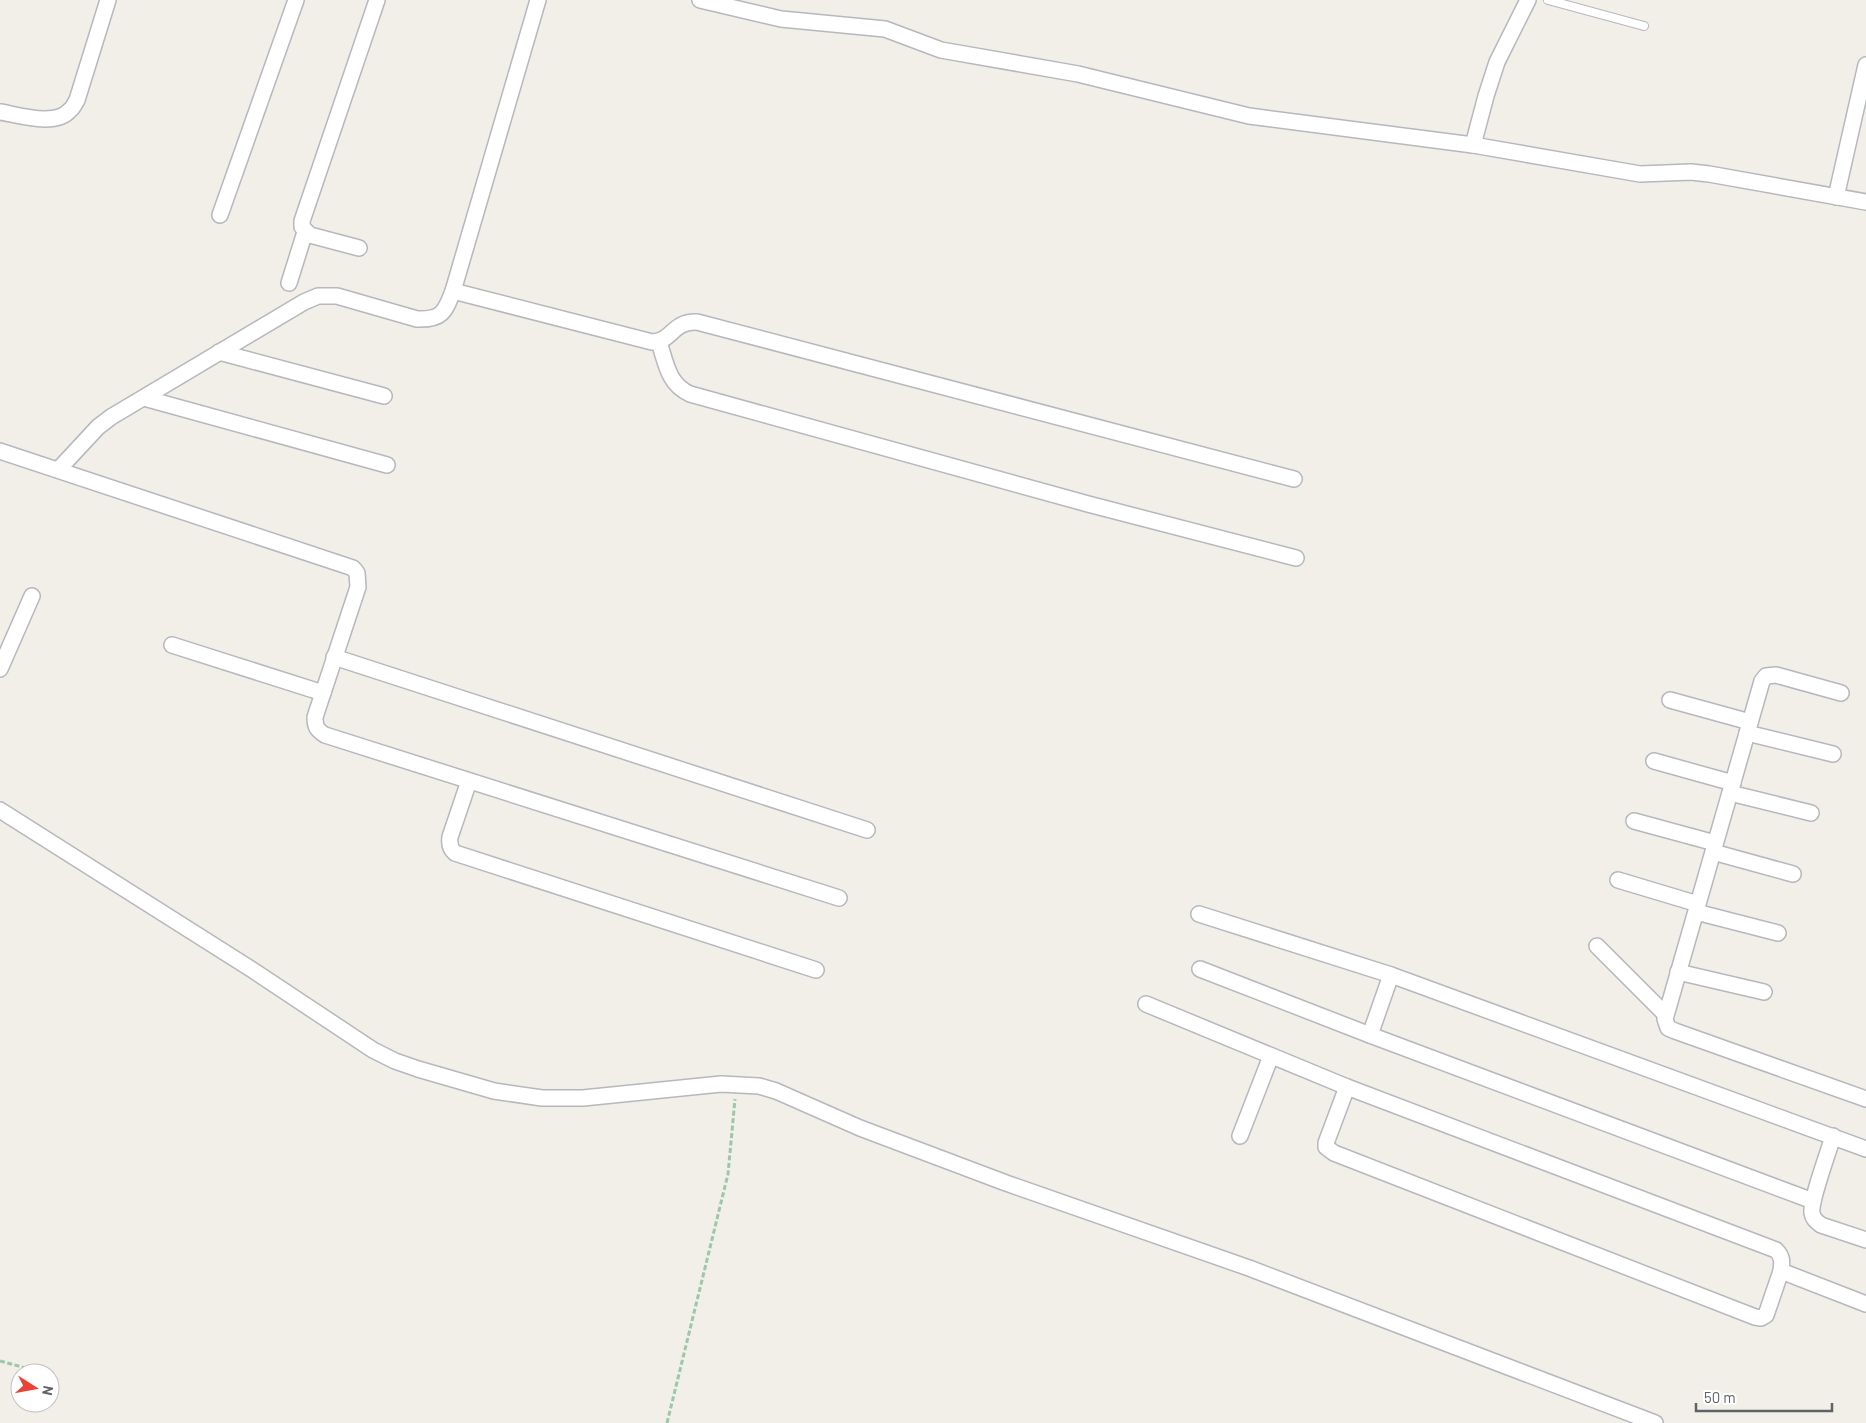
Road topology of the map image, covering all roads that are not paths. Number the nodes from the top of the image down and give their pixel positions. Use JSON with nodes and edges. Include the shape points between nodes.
{"nodes":[{"id":1,"x":108,"y":0,"type":"edge"},
{"id":2,"x":296,"y":0,"type":"edge"},
{"id":3,"x":377,"y":0,"type":"edge"},
{"id":4,"x":538,"y":0,"type":"edge"},
{"id":5,"x":700,"y":0,"type":"edge"},
{"id":6,"x":1528,"y":0,"type":"edge"},
{"id":7,"x":1548,"y":0,"type":"edge"},
{"id":8,"x":1644,"y":26,"type":"dead end"},
{"id":9,"x":1866,"y":65,"type":"edge"},
{"id":10,"x":0,"y":112,"type":"edge"},
{"id":11,"x":1473,"y":145,"type":"junction"},
{"id":12,"x":1836,"y":197,"type":"junction"},
{"id":13,"x":1866,"y":202,"type":"edge"},
{"id":14,"x":220,"y":215,"type":"dead end"},
{"id":15,"x":305,"y":232,"type":"junction"},
{"id":16,"x":359,"y":248,"type":"dead end"},
{"id":17,"x":289,"y":283,"type":"dead end"},
{"id":18,"x":453,"y":291,"type":"junction"},
{"id":19,"x":659,"y":342,"type":"junction"},
{"id":20,"x":219,"y":352,"type":"junction"},
{"id":21,"x":384,"y":396,"type":"dead end"},
{"id":22,"x":144,"y":398,"type":"junction"},
{"id":23,"x":0,"y":451,"type":"edge"},
{"id":24,"x":387,"y":465,"type":"dead end"},
{"id":25,"x":58,"y":470,"type":"junction"},
{"id":26,"x":1294,"y":479,"type":"dead end"},
{"id":27,"x":1296,"y":558,"type":"dead end"},
{"id":28,"x":32,"y":596,"type":"dead end"},
{"id":29,"x":172,"y":645,"type":"dead end"},
{"id":30,"x":334,"y":658,"type":"junction"},
{"id":31,"x":0,"y":669,"type":"edge"},
{"id":32,"x":323,"y":693,"type":"junction"},
{"id":33,"x":1841,"y":693,"type":"dead end"},
{"id":34,"x":1670,"y":700,"type":"dead end"},
{"id":35,"x":1749,"y":728,"type":"junction"},
{"id":36,"x":1833,"y":754,"type":"dead end"},
{"id":37,"x":1654,"y":760,"type":"dead end"},
{"id":38,"x":469,"y":781,"type":"junction"},
{"id":39,"x":1731,"y":788,"type":"junction"},
{"id":40,"x":0,"y":810,"type":"edge"},
{"id":41,"x":1811,"y":813,"type":"dead end"},
{"id":42,"x":1634,"y":821,"type":"dead end"},
{"id":43,"x":867,"y":830,"type":"dead end"},
{"id":44,"x":1714,"y":848,"type":"junction"},
{"id":45,"x":1793,"y":874,"type":"dead end"},
{"id":46,"x":1618,"y":880,"type":"dead end"},
{"id":47,"x":839,"y":898,"type":"dead end"},
{"id":48,"x":1697,"y":908,"type":"junction"},
{"id":49,"x":1199,"y":914,"type":"dead end"},
{"id":50,"x":1778,"y":933,"type":"dead end"},
{"id":51,"x":1596,"y":946,"type":"dead end"},
{"id":52,"x":1200,"y":969,"type":"dead end"},
{"id":53,"x":816,"y":970,"type":"dead end"},
{"id":54,"x":1678,"y":972,"type":"junction"},
{"id":55,"x":1390,"y":975,"type":"junction"},
{"id":56,"x":1764,"y":992,"type":"dead end"},
{"id":57,"x":1146,"y":1004,"type":"dead end"},
{"id":58,"x":1665,"y":1014,"type":"junction"},
{"id":59,"x":1370,"y":1035,"type":"junction"},
{"id":60,"x":1271,"y":1056,"type":"junction"},
{"id":61,"x":1347,"y":1087,"type":"junction"},
{"id":62,"x":1866,"y":1099,"type":"edge"},
{"id":63,"x":1240,"y":1136,"type":"dead end"},
{"id":64,"x":1833,"y":1136,"type":"junction"},
{"id":65,"x":1866,"y":1148,"type":"edge"},
{"id":66,"x":1813,"y":1201,"type":"junction"},
{"id":67,"x":1866,"y":1240,"type":"edge"},
{"id":68,"x":1781,"y":1271,"type":"junction"},
{"id":69,"x":1866,"y":1304,"type":"edge"},
{"id":70,"x":1655,"y":1423,"type":"edge"}],
"edges":[{"from":1,"to":10,"type":"street","via":[[70,110],[61,117],[48,120]]},
{"from":2,"to":14,"type":"street"},
{"from":3,"to":15,"type":"street","via":[[302,221]]},
{"from":4,"to":18,"type":"street"},
{"from":5,"to":11,"type":"street","via":[[781,18],[885,29],[940,50],[1078,74],[1249,116]]},
{"from":6,"to":11,"type":"street","via":[[1497,62]]},
{"from":7,"to":8,"type":"lane"},
{"from":9,"to":12,"type":"street"},
{"from":11,"to":12,"type":"street","via":[[1640,174],[1709,174]]},
{"from":12,"to":13,"type":"street"},
{"from":15,"to":16,"type":"street"},
{"from":15,"to":17,"type":"street"},
{"from":18,"to":19,"type":"street"},
{"from":18,"to":20,"type":"street","via":[[443,313],[429,319],[417,319],[337,296],[318,296]]},
{"from":19,"to":26,"type":"street","via":[[681,323],[696,322]]},
{"from":19,"to":27,"type":"street","via":[[673,382],[690,394]]},
{"from":20,"to":21,"type":"street"},
{"from":20,"to":22,"type":"street"},
{"from":22,"to":24,"type":"street"},
{"from":22,"to":25,"type":"street","via":[[98,427]]},
{"from":23,"to":25,"type":"street"},
{"from":25,"to":30,"type":"street","via":[[353,568],[358,588]]},
{"from":28,"to":31,"type":"street"},
{"from":29,"to":32,"type":"street"},
{"from":30,"to":32,"type":"street"},
{"from":30,"to":43,"type":"street"},
{"from":32,"to":38,"type":"street","via":[[315,717],[318,731]]},
{"from":33,"to":35,"type":"street","via":[[1776,675],[1766,676]]},
{"from":34,"to":35,"type":"street"},
{"from":35,"to":36,"type":"street"},
{"from":35,"to":39,"type":"street"},
{"from":37,"to":39,"type":"street"},
{"from":38,"to":47,"type":"street"},
{"from":38,"to":53,"type":"street","via":[[450,837],[455,854]]},
{"from":39,"to":41,"type":"street"},
{"from":39,"to":44,"type":"street"},
{"from":40,"to":70,"type":"street","via":[[373,1050],[395,1061],[494,1091],[542,1098],[582,1098],[737,1084],[759,1086],[1006,1183],[1249,1268]]},
{"from":42,"to":44,"type":"street"},
{"from":44,"to":45,"type":"street"},
{"from":44,"to":48,"type":"street"},
{"from":46,"to":48,"type":"street"},
{"from":48,"to":50,"type":"street"},
{"from":48,"to":54,"type":"street"},
{"from":49,"to":55,"type":"street"},
{"from":51,"to":58,"type":"street"},
{"from":52,"to":59,"type":"street"},
{"from":54,"to":56,"type":"street"},
{"from":54,"to":58,"type":"street"},
{"from":55,"to":59,"type":"street"},
{"from":55,"to":64,"type":"street"},
{"from":57,"to":60,"type":"street"},
{"from":58,"to":62,"type":"street","via":[[1666,1024],[1675,1031]]},
{"from":59,"to":66,"type":"street"},
{"from":60,"to":61,"type":"street"},
{"from":60,"to":63,"type":"street"},
{"from":61,"to":68,"type":"street","via":[[1776,1250],[1782,1260]]},
{"from":61,"to":68,"type":"street","via":[[1326,1143],[1334,1153],[1755,1317],[1766,1315]]},
{"from":64,"to":65,"type":"street"},
{"from":64,"to":66,"type":"street"},
{"from":66,"to":67,"type":"street","via":[[1812,1215],[1821,1225]]},
{"from":68,"to":69,"type":"street"}]}
